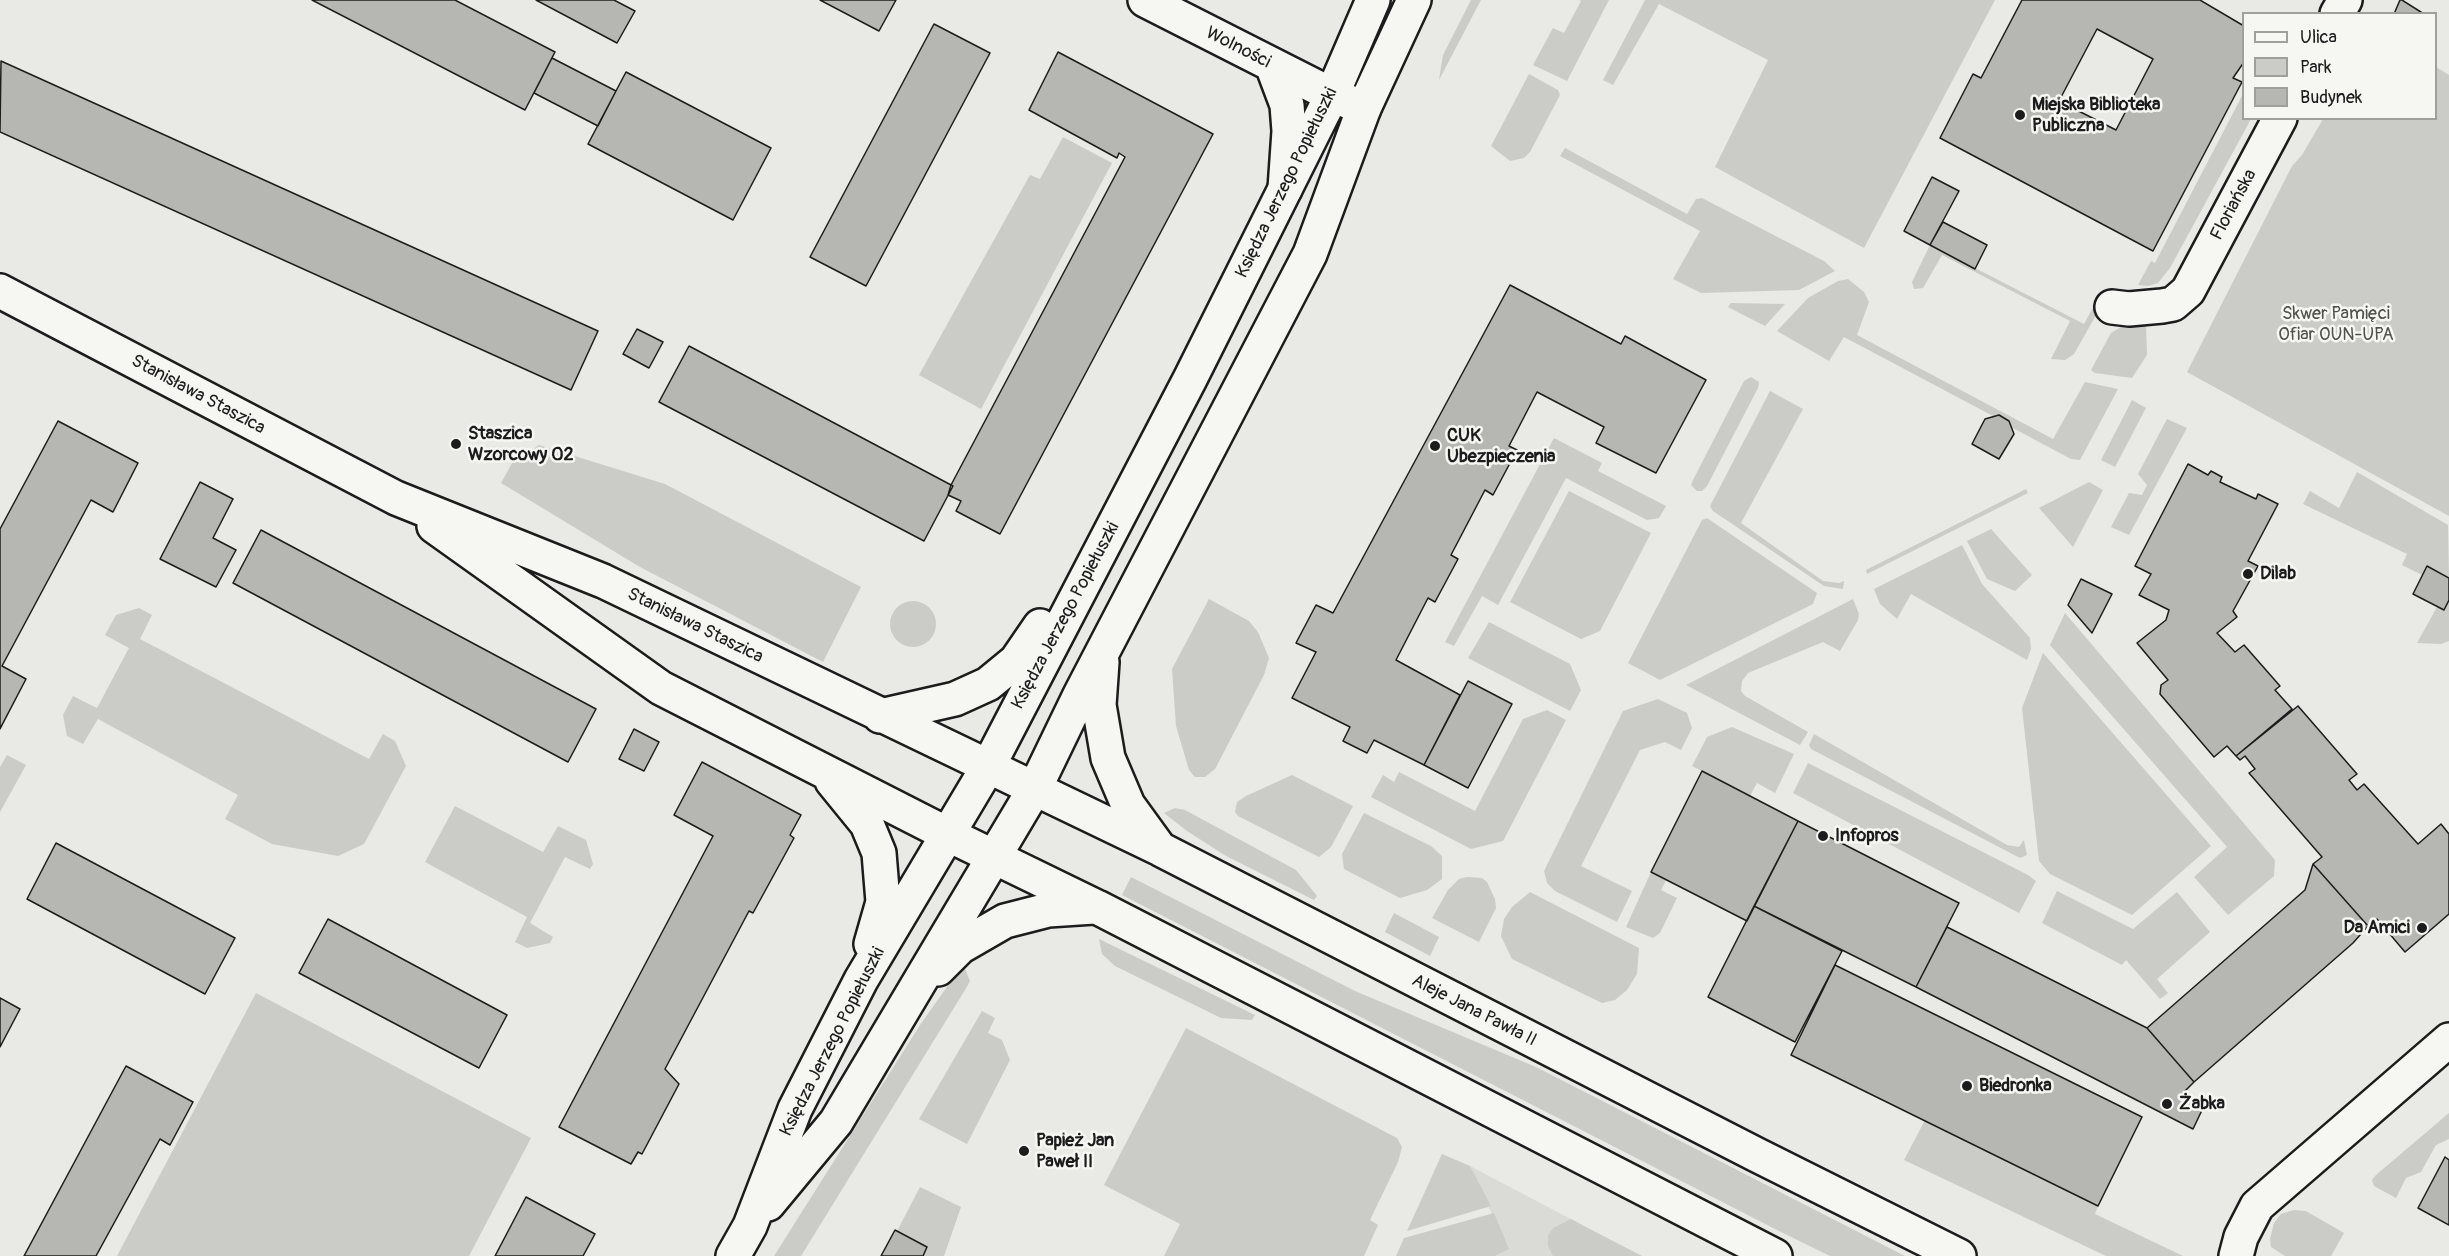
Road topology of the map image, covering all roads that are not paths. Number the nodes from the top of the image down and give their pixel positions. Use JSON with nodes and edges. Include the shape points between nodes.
{"nodes":[{"id":1,"x":1145,"y":0,"type":"edge"},
{"id":2,"x":1373,"y":0,"type":"edge"},
{"id":3,"x":1414,"y":0,"type":"edge"},
{"id":4,"x":1272,"y":65,"type":"junction"},
{"id":5,"x":1332,"y":95,"type":"junction"},
{"id":6,"x":1364,"y":108,"type":"junction"},
{"id":7,"x":2279,"y":120,"type":"edge"},
{"id":8,"x":1285,"y":189,"type":"junction"},
{"id":9,"x":0,"y":291,"type":"edge"},
{"id":10,"x":2112,"y":307,"type":"dead end"},
{"id":11,"x":396,"y":498,"type":"junction"},
{"id":12,"x":1100,"y":549,"type":"junction"},
{"id":13,"x":1103,"y":651,"type":"junction"},
{"id":14,"x":880,"y":716,"type":"junction"},
{"id":15,"x":988,"y":765,"type":"junction"},
{"id":16,"x":823,"y":771,"type":"junction"},
{"id":17,"x":1035,"y":788,"type":"junction"},
{"id":18,"x":949,"y":835,"type":"junction"},
{"id":19,"x":1160,"y":849,"type":"junction"},
{"id":20,"x":995,"y":857,"type":"junction"},
{"id":21,"x":1097,"y":907,"type":"junction"},
{"id":22,"x":861,"y":980,"type":"junction"},
{"id":23,"x":917,"y":989,"type":"junction"},
{"id":24,"x":2449,"y":1040,"type":"edge"},
{"id":25,"x":750,"y":1226,"type":"junction"},
{"id":26,"x":733,"y":1256,"type":"edge"},
{"id":27,"x":1775,"y":1256,"type":"edge"},
{"id":28,"x":1959,"y":1256,"type":"edge"},
{"id":29,"x":2235,"y":1256,"type":"edge"}],
"edges":[{"from":1,"to":4,"type":"street","name":"Wolności"},
{"from":2,"to":5,"type":"street","name":"Księdza Jerzego Popiełuszki"},
{"from":3,"to":6,"type":"street","name":"Księdza Jerzego Popiełuszki"},
{"from":4,"to":5,"type":"street","name":"Wolności"},
{"from":4,"to":8,"type":"street","via":[[1287,105]]},
{"from":5,"to":6,"type":"street","name":"Wolności"},
{"from":5,"to":8,"type":"street","name":"Księdza Jerzego Popiełuszki"},
{"from":6,"to":13,"type":"street","name":"Księdza Jerzego Popiełuszki","via":[[1310,254]]},
{"from":7,"to":10,"type":"street","name":"Floriańska","via":[[2188,291],[2173,304]]},
{"from":8,"to":12,"type":"street","name":"Księdza Jerzego Popiełuszki"},
{"from":9,"to":11,"type":"street","name":"Stanisława Staszica"},
{"from":11,"to":14,"type":"street","name":"Stanisława Staszica","via":[[603,581]]},
{"from":11,"to":16,"type":"street","name":"Stanisława Staszica","via":[[661,687]]},
{"from":12,"to":14,"type":"street","via":[[1016,661],[988,684],[955,699]]},
{"from":12,"to":15,"type":"street","name":"Księdza Jerzego Popiełuszki"},
{"from":13,"to":17,"type":"street","name":"Księdza Jerzego Popiełuszki"},
{"from":13,"to":19,"type":"street","via":[[1099,705],[1108,758],[1128,805]]},
{"from":14,"to":15,"type":"street","name":"Stanisława Staszica"},
{"from":15,"to":17,"type":"street","name":"Aleje Jana Pawła II"},
{"from":15,"to":18,"type":"street","name":"Księdza Jerzego Popiełuszki"},
{"from":16,"to":18,"type":"street","name":"Stanisława Staszica"},
{"from":16,"to":22,"type":"street","via":[[867,824],[879,853],[883,902]]},
{"from":17,"to":19,"type":"street","name":"Aleje Jana Pawła II"},
{"from":17,"to":20,"type":"street","name":"Księdza Jerzego Popiełuszki"},
{"from":18,"to":20,"type":"street"},
{"from":18,"to":22,"type":"street","name":"Księdza Jerzego Popiełuszki"},
{"from":19,"to":28,"type":"street","name":"Aleje Jana Pawła II"},
{"from":20,"to":21,"type":"street"},
{"from":20,"to":23,"type":"street","name":"Księdza Jerzego Popiełuszki"},
{"from":21,"to":23,"type":"street","via":[[1048,910],[1005,921],[960,947]]},
{"from":21,"to":27,"type":"street"},
{"from":22,"to":25,"type":"street","name":"Księdza Jerzego Popiełuszki","via":[[795,1109]]},
{"from":23,"to":25,"type":"street","name":"Księdza Jerzego Popiełuszki","via":[[836,1122]]},
{"from":24,"to":29,"type":"street","via":[[2257,1206]]},
{"from":25,"to":26,"type":"street","name":"Księdza Jerzego Popiełuszki"}]}
